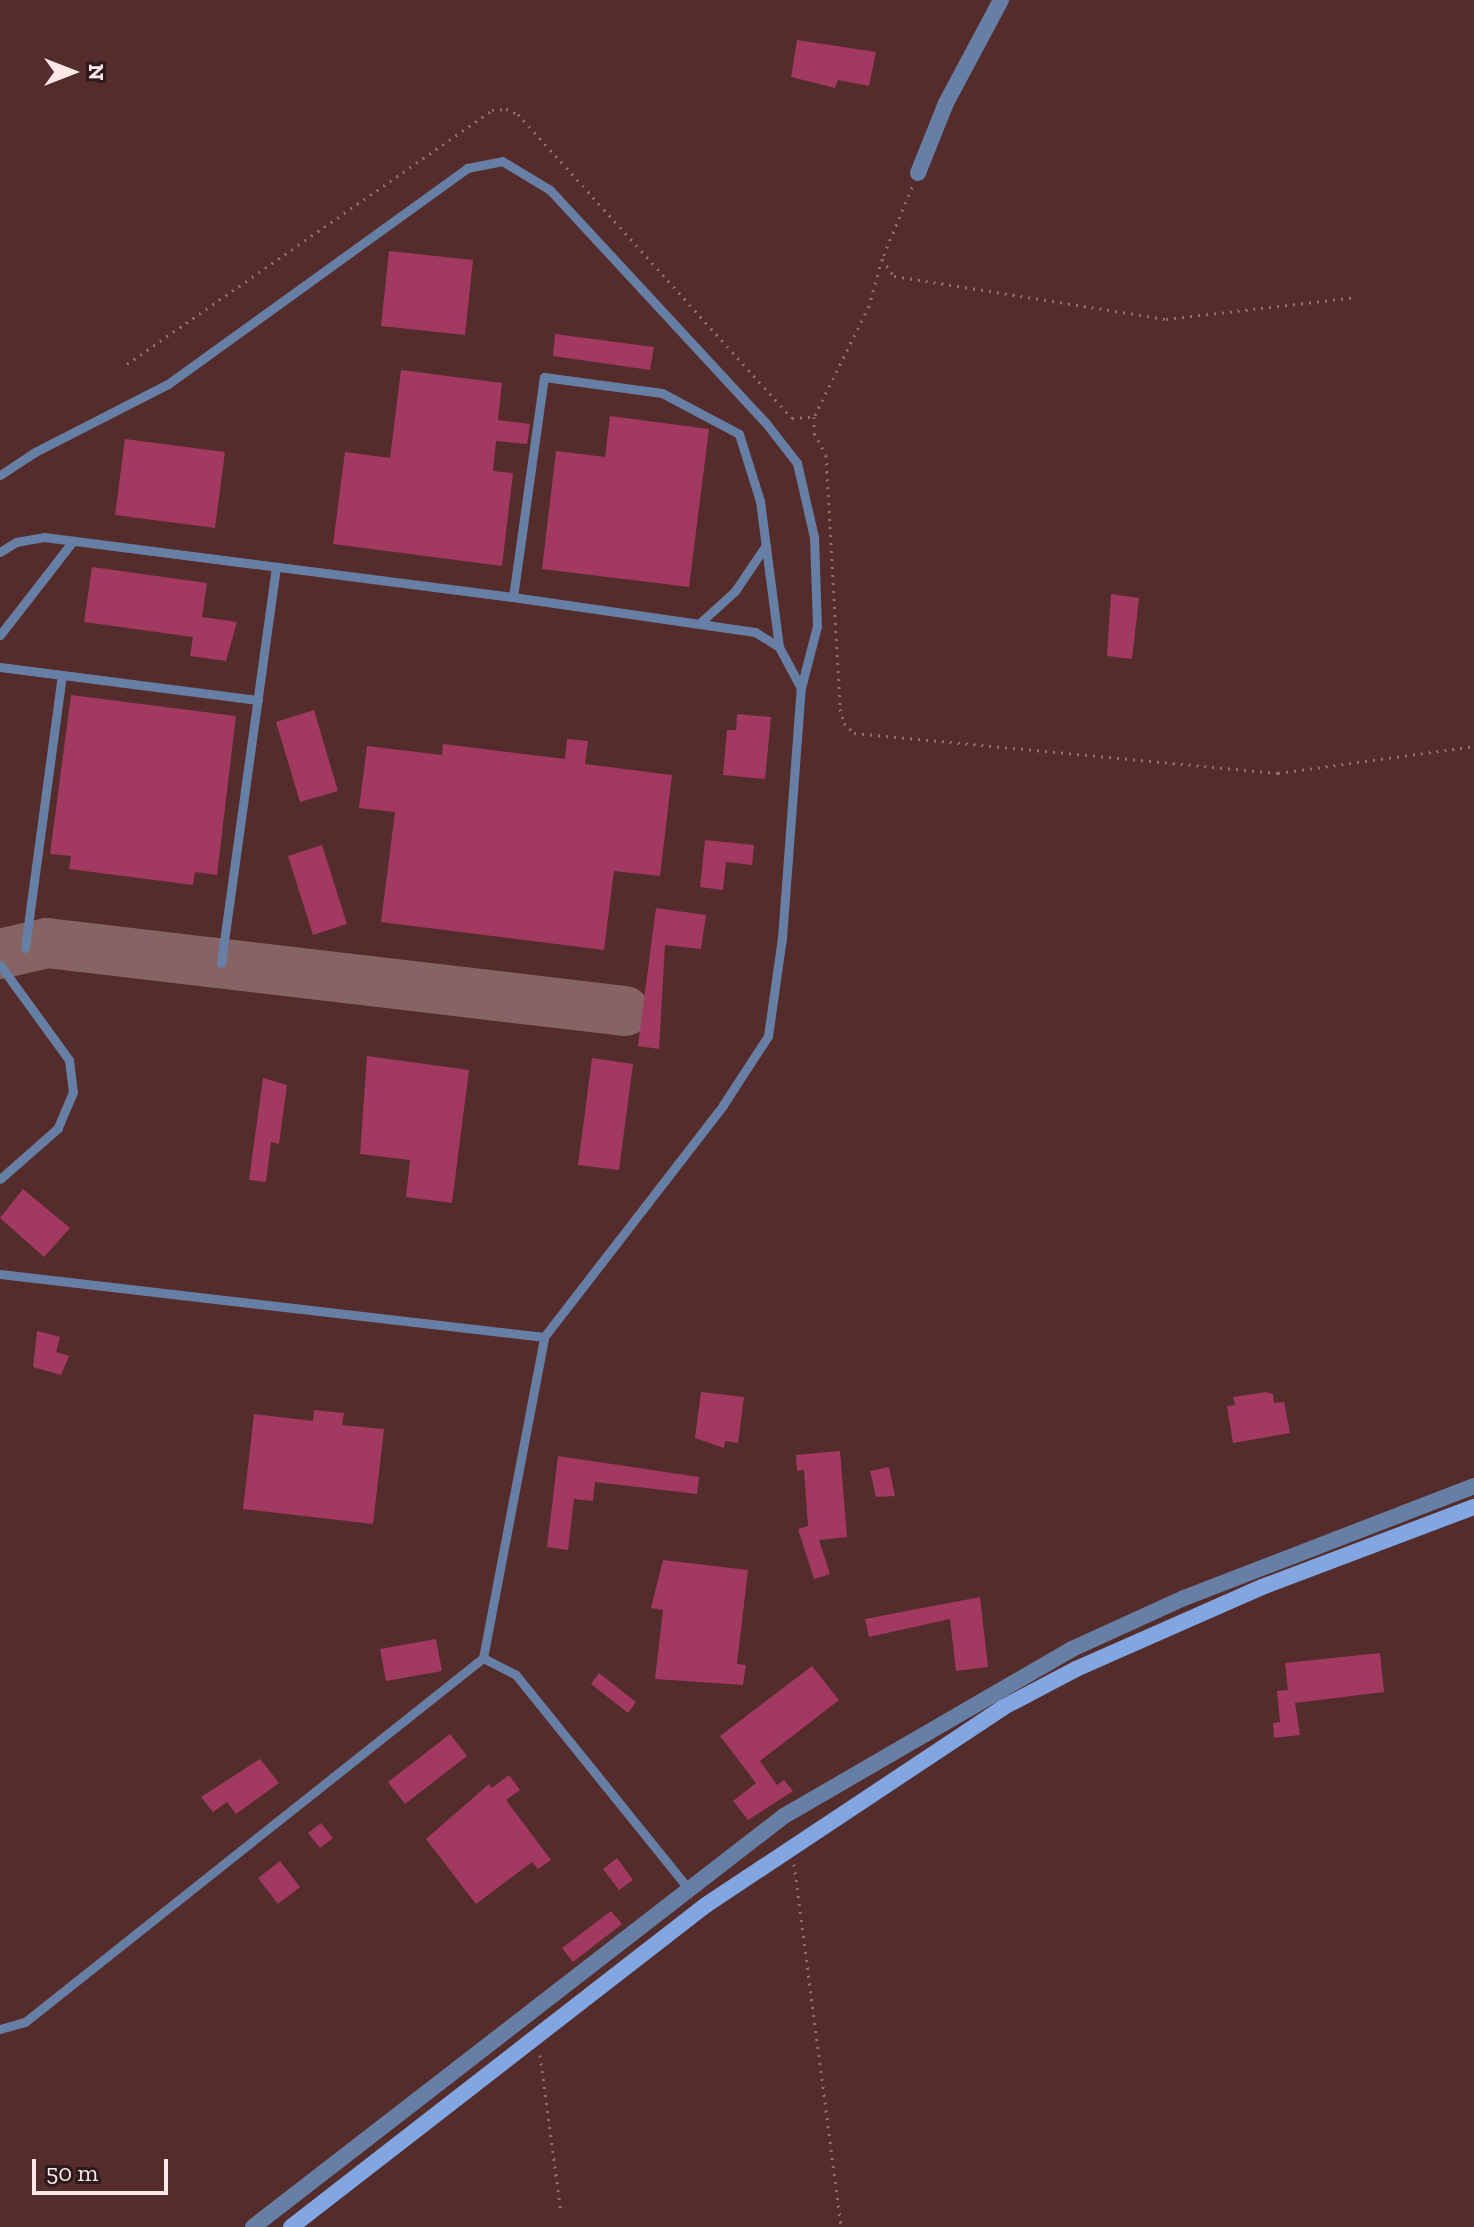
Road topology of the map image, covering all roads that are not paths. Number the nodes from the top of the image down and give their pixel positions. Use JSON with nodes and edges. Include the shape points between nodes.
{"nodes":[{"id":1,"x":1001,"y":0,"type":"edge"},
{"id":2,"x":918,"y":173,"type":"road end"},
{"id":3,"x":0,"y":475,"type":"edge"},
{"id":4,"x":73,"y":541,"type":"junction"},
{"id":5,"x":766,"y":545,"type":"junction"},
{"id":6,"x":0,"y":552,"type":"edge"},
{"id":7,"x":276,"y":567,"type":"junction"},
{"id":8,"x":513,"y":597,"type":"junction"},
{"id":9,"x":702,"y":621,"type":"junction"},
{"id":10,"x":0,"y":635,"type":"edge"},
{"id":11,"x":779,"y":647,"type":"junction"},
{"id":12,"x":0,"y":667,"type":"edge"},
{"id":13,"x":62,"y":676,"type":"junction"},
{"id":14,"x":801,"y":688,"type":"junction"},
{"id":15,"x":258,"y":700,"type":"junction"},
{"id":16,"x":25,"y":948,"type":"dead end"},
{"id":17,"x":221,"y":963,"type":"dead end"},
{"id":18,"x":0,"y":965,"type":"edge"},
{"id":19,"x":0,"y":1179,"type":"edge"},
{"id":20,"x":0,"y":1274,"type":"edge"},
{"id":21,"x":544,"y":1337,"type":"junction"},
{"id":22,"x":1474,"y":1486,"type":"edge"},
{"id":23,"x":1474,"y":1507,"type":"edge"},
{"id":24,"x":483,"y":1658,"type":"junction"},
{"id":25,"x":688,"y":1888,"type":"junction"},
{"id":26,"x":0,"y":2029,"type":"edge"},
{"id":27,"x":253,"y":2227,"type":"edge"},
{"id":28,"x":291,"y":2227,"type":"edge"}],
"edges":[{"from":1,"to":2,"type":"street","via":[[946,103]]},
{"from":3,"to":14,"type":"lane","via":[[168,384],[467,168],[502,161],[550,190],[797,463],[814,537],[817,626]]},
{"from":4,"to":6,"type":"lane","via":[[44,537],[16,542]]},
{"from":4,"to":7,"type":"lane"},
{"from":4,"to":10,"type":"lane"},
{"from":5,"to":8,"type":"lane","via":[[760,501],[739,434],[662,393],[544,377]]},
{"from":5,"to":9,"type":"lane","via":[[735,591]]},
{"from":5,"to":11,"type":"lane"},
{"from":7,"to":8,"type":"lane"},
{"from":7,"to":15,"type":"lane"},
{"from":8,"to":9,"type":"lane"},
{"from":9,"to":11,"type":"lane","via":[[755,632]]},
{"from":11,"to":14,"type":"lane"},
{"from":12,"to":13,"type":"lane"},
{"from":13,"to":15,"type":"lane"},
{"from":13,"to":16,"type":"lane"},
{"from":14,"to":21,"type":"lane","via":[[782,938],[768,1036],[723,1105]]},
{"from":15,"to":17,"type":"lane"},
{"from":18,"to":19,"type":"lane","via":[[69,1060],[73,1092],[58,1128]]},
{"from":20,"to":21,"type":"lane"},
{"from":21,"to":24,"type":"lane"},
{"from":22,"to":25,"type":"street","via":[[1184,1598],[1072,1649],[784,1816]]},
{"from":23,"to":28,"type":"main road","via":[[1262,1587],[1076,1669],[964,1731],[790,1845]]},
{"from":24,"to":25,"type":"lane","via":[[516,1675]]},
{"from":24,"to":26,"type":"lane","via":[[25,2022]]},
{"from":25,"to":27,"type":"street"}]}
